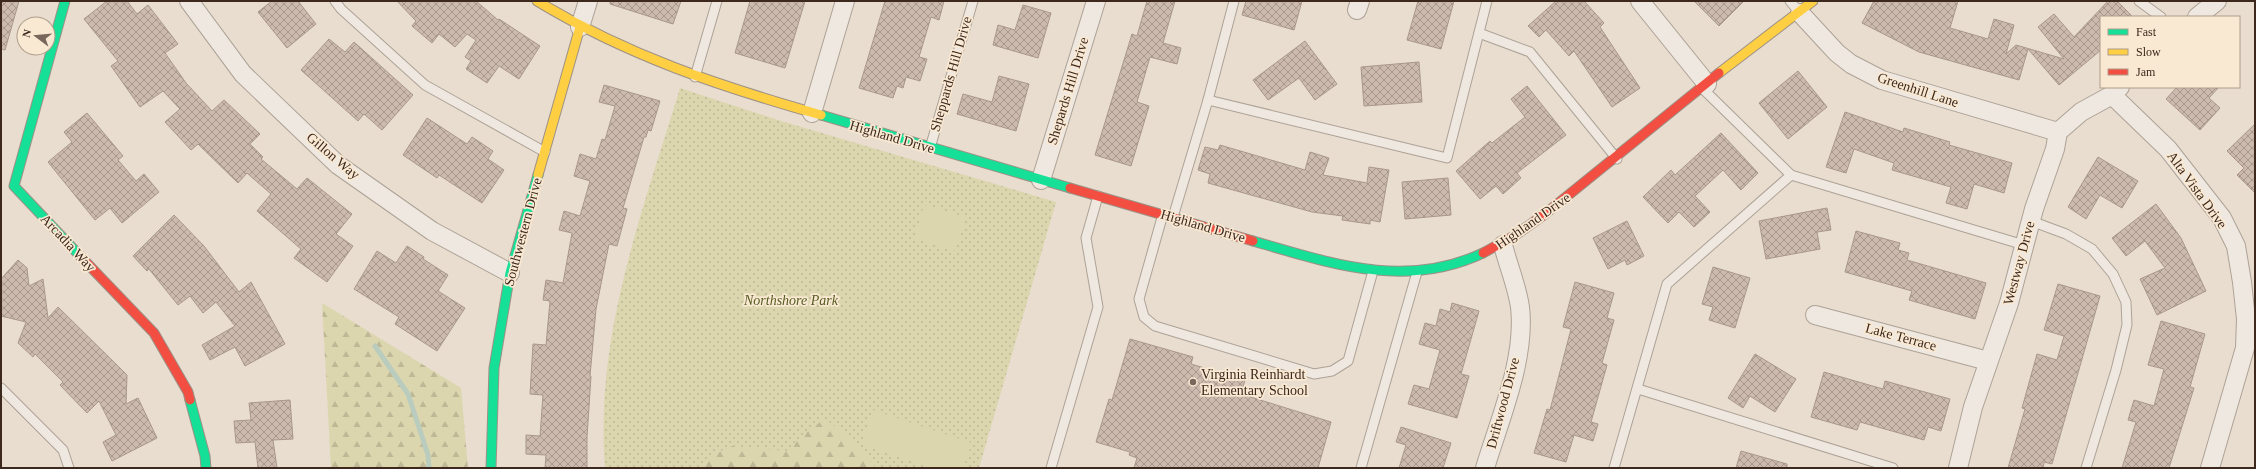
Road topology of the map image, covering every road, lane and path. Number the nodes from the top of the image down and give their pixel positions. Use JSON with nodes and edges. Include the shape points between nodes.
{"nodes":[{"id":1,"x":65,"y":1,"type":"edge"},
{"id":2,"x":189,"y":1,"type":"edge"},
{"id":3,"x":335,"y":1,"type":"edge"},
{"id":4,"x":537,"y":1,"type":"edge"},
{"id":5,"x":588,"y":1,"type":"edge"},
{"id":6,"x":717,"y":1,"type":"edge"},
{"id":7,"x":845,"y":1,"type":"edge"},
{"id":8,"x":973,"y":1,"type":"edge"},
{"id":9,"x":1096,"y":1,"type":"edge"},
{"id":10,"x":1234,"y":1,"type":"edge"},
{"id":11,"x":1487,"y":1,"type":"edge"},
{"id":12,"x":1640,"y":1,"type":"edge"},
{"id":13,"x":1814,"y":1,"type":"edge"},
{"id":14,"x":2139,"y":1,"type":"edge"},
{"id":15,"x":2217,"y":1,"type":"edge"},
{"id":16,"x":1795,"y":7,"type":"edge"},
{"id":17,"x":2160,"y":16,"type":"edge"},
{"id":18,"x":2198,"y":16,"type":"edge"},
{"id":19,"x":580,"y":27,"type":"junction"},
{"id":20,"x":1479,"y":33,"type":"junction"},
{"id":21,"x":695,"y":77,"type":"junction"},
{"id":22,"x":1705,"y":86,"type":"junction"},
{"id":23,"x":2116,"y":91,"type":"edge"},
{"id":24,"x":1208,"y":100,"type":"junction"},
{"id":25,"x":812,"y":113,"type":"junction"},
{"id":26,"x":2058,"y":132,"type":"junction"},
{"id":27,"x":930,"y":148,"type":"junction"},
{"id":28,"x":545,"y":152,"type":"junction"},
{"id":29,"x":1617,"y":159,"type":"junction"},
{"id":30,"x":1791,"y":175,"type":"junction"},
{"id":31,"x":1041,"y":180,"type":"junction"},
{"id":32,"x":1098,"y":196,"type":"junction"},
{"id":33,"x":1163,"y":214,"type":"junction"},
{"id":34,"x":1173,"y":218,"type":"junction"},
{"id":35,"x":2031,"y":221,"type":"junction"},
{"id":36,"x":1503,"y":245,"type":"junction"},
{"id":37,"x":2024,"y":245,"type":"junction"},
{"id":38,"x":1373,"y":271,"type":"junction"},
{"id":39,"x":1417,"y":271,"type":"junction"},
{"id":40,"x":510,"y":273,"type":"junction"},
{"id":41,"x":1815,"y":315,"type":"dead end"},
{"id":42,"x":1988,"y":361,"type":"junction"},
{"id":43,"x":1,"y":388,"type":"edge"},
{"id":44,"x":1638,"y":389,"type":"junction"},
{"id":45,"x":69,"y":468,"type":"edge"},
{"id":46,"x":206,"y":468,"type":"edge"},
{"id":47,"x":491,"y":468,"type":"edge"},
{"id":48,"x":1051,"y":468,"type":"edge"},
{"id":49,"x":1361,"y":468,"type":"edge"},
{"id":50,"x":1485,"y":468,"type":"edge"},
{"id":51,"x":1614,"y":468,"type":"edge"},
{"id":52,"x":1893,"y":468,"type":"edge"},
{"id":53,"x":1958,"y":468,"type":"edge"},
{"id":54,"x":2086,"y":468,"type":"edge"},
{"id":55,"x":2210,"y":468,"type":"edge"}],
"edges":[{"from":1,"to":46,"type":"street","name":"Arcadia Way","via":[[14,186],[154,333],[188,392]]},
{"from":2,"to":40,"type":"street","name":"Gillon Way","via":[[243,74],[338,165],[432,231]]},
{"from":3,"to":28,"type":"lane","via":[[425,85]]},
{"from":4,"to":19,"type":"street","name":"Highland Drive"},
{"from":5,"to":19,"type":"street","name":"Southwestern Drive"},
{"from":6,"to":21,"type":"lane"},
{"from":7,"to":25,"type":"street"},
{"from":8,"to":27,"type":"lane","name":"Sheppards Hill Drive"},
{"from":9,"to":31,"type":"street","name":"Shepards Hill Drive"},
{"from":10,"to":24,"type":"lane"},
{"from":11,"to":20,"type":"lane"},
{"from":12,"to":22,"type":"street"},
{"from":13,"to":16,"type":"street","name":"Highland Drive"},
{"from":14,"to":17,"type":"lane"},
{"from":15,"to":18,"type":"street"},
{"from":16,"to":22,"type":"street","name":"Highland Drive"},
{"from":16,"to":26,"type":"street","name":"Greenhill Lane","via":[[1837,53],[1851,64],[1882,80]]},
{"from":19,"to":21,"type":"street","name":"Highland Drive"},
{"from":19,"to":28,"type":"street","name":"Southwestern Drive"},
{"from":20,"to":24,"type":"lane","via":[[1447,158]]},
{"from":20,"to":29,"type":"lane","via":[[1530,52]]},
{"from":21,"to":25,"type":"street","name":"Highland Drive"},
{"from":22,"to":29,"type":"street","name":"Highland Drive"},
{"from":22,"to":30,"type":"lane"},
{"from":23,"to":26,"type":"street","via":[[2081,112]]},
{"from":23,"to":55,"type":"street","name":"Alta Vista Drive","via":[[2168,150],[2222,218],[2236,246],[2246,319],[2246,348]]},
{"from":24,"to":34,"type":"lane"},
{"from":25,"to":27,"type":"street","name":"Highland Drive"},
{"from":26,"to":35,"type":"street","name":"Westway Drive","via":[[2055,149]]},
{"from":27,"to":31,"type":"street","name":"Highland Drive"},
{"from":28,"to":40,"type":"street","name":"Southwestern Drive"},
{"from":29,"to":36,"type":"street","name":"Highland Drive"},
{"from":30,"to":37,"type":"lane"},
{"from":30,"to":44,"type":"lane","via":[[1668,284]]},
{"from":31,"to":32,"type":"street","name":"Highland Drive"},
{"from":32,"to":33,"type":"street","name":"Highland Drive"},
{"from":32,"to":48,"type":"lane","via":[[1086,238],[1098,307]]},
{"from":33,"to":34,"type":"street","name":"Highland Drive"},
{"from":33,"to":38,"type":"lane","via":[[1139,299],[1144,317],[1155,326],[1314,374],[1332,371],[1348,361]]},
{"from":34,"to":38,"type":"street","name":"Highland Drive","via":[[1336,265]]},
{"from":35,"to":37,"type":"street","name":"Westway Drive"},
{"from":35,"to":54,"type":"lane","via":[[2066,234],[2092,249],[2113,274],[2126,302],[2127,325],[2124,340]]},
{"from":36,"to":39,"type":"street","name":"Highland Drive","via":[[1455,263]]},
{"from":36,"to":50,"type":"street","name":"Driftwood Drive","via":[[1519,304],[1516,367]]},
{"from":37,"to":42,"type":"street","name":"Westway Drive","via":[[2009,303]]},
{"from":38,"to":39,"type":"street","name":"Highland Drive"},
{"from":39,"to":49,"type":"lane"},
{"from":40,"to":47,"type":"street","name":"Southwestern Drive","via":[[494,368]]},
{"from":41,"to":42,"type":"street","name":"Lake Terrace"},
{"from":42,"to":53,"type":"street","name":"Westway Drive","via":[[1973,407]]},
{"from":43,"to":45,"type":"lane","via":[[62,450]]},
{"from":44,"to":51,"type":"lane"},
{"from":44,"to":52,"type":"lane"}]}
